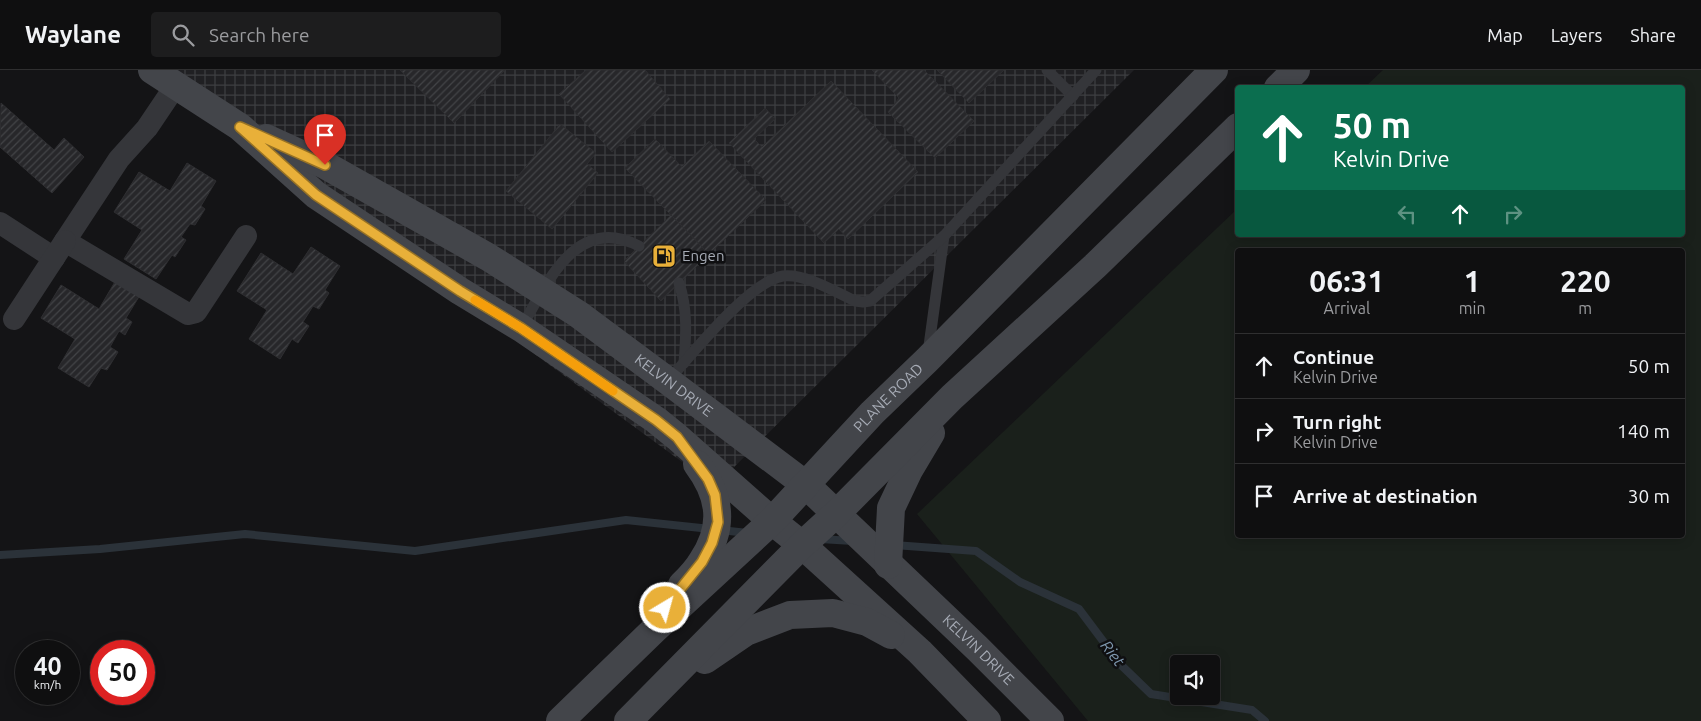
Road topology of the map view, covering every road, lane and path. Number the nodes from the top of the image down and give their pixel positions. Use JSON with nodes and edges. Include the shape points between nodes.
{"nodes":[{"id":1,"x":152,"y":70,"type":"edge"},
{"id":2,"x":1048,"y":70,"type":"edge"},
{"id":3,"x":1096,"y":70,"type":"edge"},
{"id":4,"x":1214,"y":70,"type":"edge"},
{"id":5,"x":1296,"y":70,"type":"edge"},
{"id":6,"x":176,"y":85,"type":"junction"},
{"id":7,"x":1281,"y":85,"type":"edge"},
{"id":8,"x":1073,"y":96,"type":"junction"},
{"id":9,"x":240,"y":127,"type":"junction"},
{"id":10,"x":1235,"y":130,"type":"edge"},
{"id":11,"x":0,"y":223,"type":"edge"},
{"id":12,"x":246,"y":236,"type":"dead end"},
{"id":13,"x":944,"y":236,"type":"junction"},
{"id":14,"x":639,"y":246,"type":"dead end"},
{"id":15,"x":60,"y":250,"type":"junction"},
{"id":16,"x":679,"y":284,"type":"dead end"},
{"id":17,"x":542,"y":292,"type":"junction"},
{"id":18,"x":14,"y":319,"type":"dead end"},
{"id":19,"x":521,"y":328,"type":"junction"},
{"id":20,"x":927,"y":360,"type":"junction"},
{"id":21,"x":676,"y":372,"type":"junction"},
{"id":22,"x":952,"y":397,"type":"junction"},
{"id":23,"x":677,"y":437,"type":"junction"},
{"id":24,"x":806,"y":485,"type":"junction"},
{"id":25,"x":836,"y":514,"type":"junction"},
{"id":26,"x":772,"y":520,"type":"junction"},
{"id":27,"x":802,"y":544,"type":"junction"},
{"id":28,"x":888,"y":565,"type":"junction"},
{"id":29,"x":655,"y":629,"type":"junction"},
{"id":30,"x":920,"y":652,"type":"junction"},
{"id":31,"x":656,"y":693,"type":"junction"},
{"id":32,"x":560,"y":721,"type":"edge"},
{"id":33,"x":628,"y":721,"type":"edge"},
{"id":34,"x":987,"y":721,"type":"edge"},
{"id":35,"x":1050,"y":721,"type":"edge"}],
"edges":[{"from":1,"to":6,"type":"main road","name":"KELVIN DRIVE"},
{"from":2,"to":8,"type":"lane"},
{"from":3,"to":8,"type":"lane"},
{"from":4,"to":20,"type":"main road","name":"PLANE ROAD"},
{"from":5,"to":7,"type":"main road"},
{"from":6,"to":9,"type":"main road","name":"KELVIN DRIVE"},
{"from":6,"to":15,"type":"street","via":[[147,128],[118,159]]},
{"from":8,"to":13,"type":"lane"},
{"from":9,"to":17,"type":"main road","name":"KELVIN DRIVE","via":[[325,165]]},
{"from":9,"to":19,"type":"main road","name":"KELVIN DRIVE","via":[[316,195]]},
{"from":10,"to":22,"type":"main road","via":[[1095,266]]},
{"from":11,"to":15,"type":"street"},
{"from":12,"to":15,"type":"street","via":[[196,312],[188,314]]},
{"from":13,"to":20,"type":"lane"},
{"from":13,"to":21,"type":"lane","via":[[870,301],[855,301],[801,277],[783,276],[766,283],[736,306]]},
{"from":14,"to":17,"type":"lane","via":[[615,237],[585,243],[555,270]]},
{"from":15,"to":18,"type":"street"},
{"from":16,"to":21,"type":"lane","via":[[686,314]]},
{"from":17,"to":19,"type":"lane"},
{"from":17,"to":21,"type":"main road","name":"KELVIN DRIVE"},
{"from":19,"to":23,"type":"main road","name":"KELVIN DRIVE"},
{"from":20,"to":24,"type":"main road","name":"PLANE ROAD","via":[[872,413]]},
{"from":21,"to":24,"type":"main road","name":"KELVIN DRIVE"},
{"from":22,"to":25,"type":"main road"},
{"from":22,"to":28,"type":"main road","via":[[909,470],[891,508]]},
{"from":23,"to":26,"type":"main road","name":"KELVIN DRIVE"},
{"from":23,"to":29,"type":"main road","via":[[708,479],[716,501],[718,522],[702,562],[665,608]]},
{"from":24,"to":25,"type":"main road","name":"KELVIN DRIVE"},
{"from":24,"to":26,"type":"main road","name":"PLANE ROAD"},
{"from":25,"to":27,"type":"main road"},
{"from":25,"to":28,"type":"main road","name":"KELVIN DRIVE"},
{"from":26,"to":27,"type":"main road","name":"KELVIN DRIVE"},
{"from":26,"to":29,"type":"main road","name":"PLANE ROAD"},
{"from":27,"to":30,"type":"main road","name":"KELVIN DRIVE"},
{"from":27,"to":31,"type":"main road"},
{"from":28,"to":35,"type":"main road","name":"KELVIN DRIVE"},
{"from":29,"to":32,"type":"main road","name":"PLANE ROAD"},
{"from":30,"to":31,"type":"main road","via":[[867,622],[833,613],[790,615],[746,632]]},
{"from":30,"to":34,"type":"main road","name":"KELVIN DRIVE"},
{"from":31,"to":33,"type":"main road"}]}
